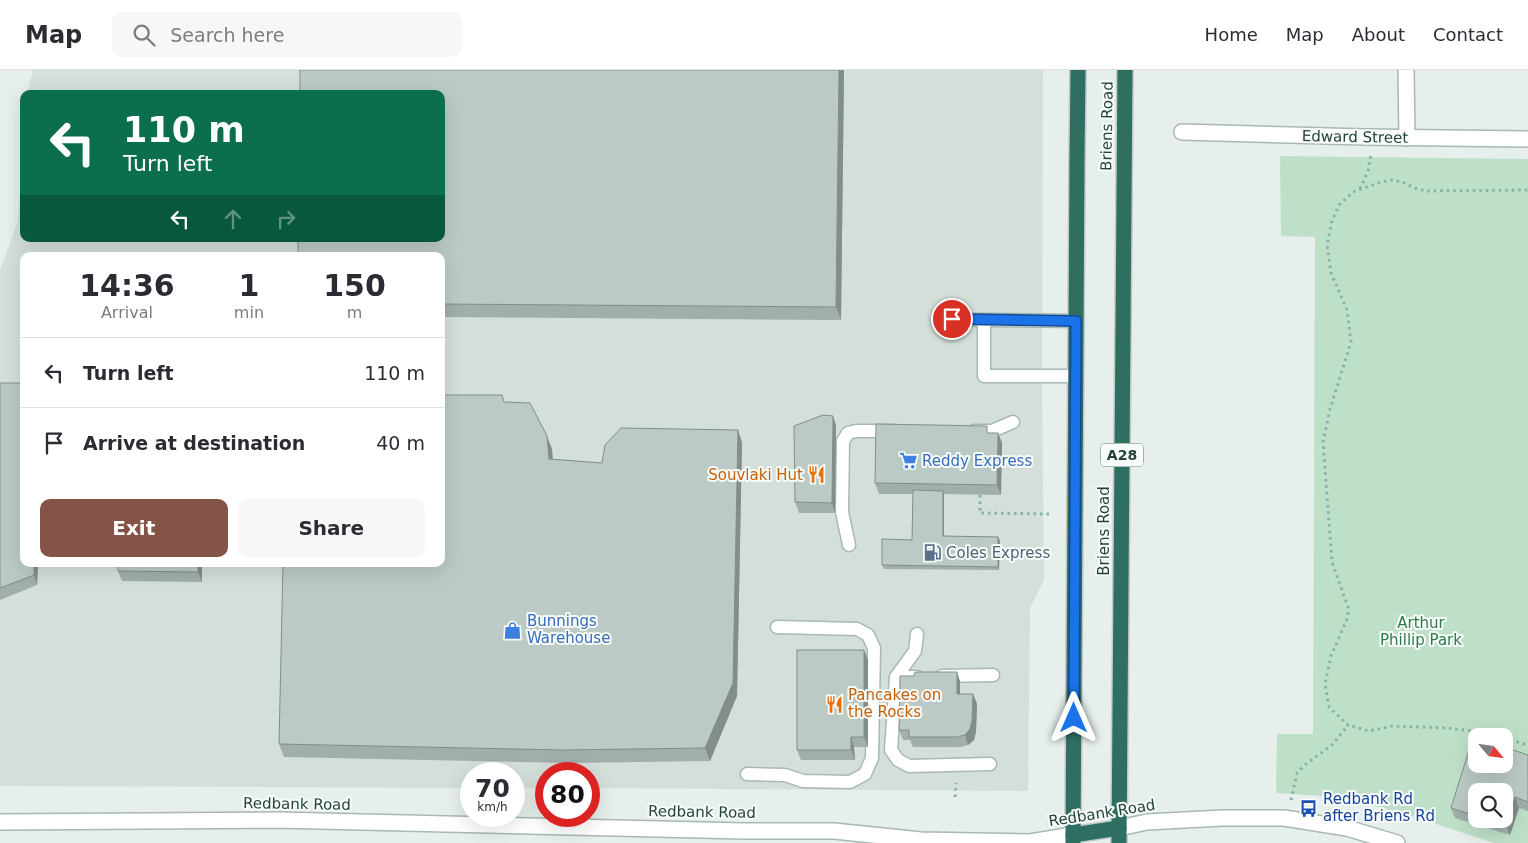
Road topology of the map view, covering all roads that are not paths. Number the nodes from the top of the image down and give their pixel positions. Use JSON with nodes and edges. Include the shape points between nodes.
{"nodes":[{"id":1,"x":1078,"y":70,"type":"edge"},
{"id":2,"x":1125,"y":70,"type":"edge"},
{"id":3,"x":1406,"y":70,"type":"edge"},
{"id":4,"x":1182,"y":132,"type":"dead end"},
{"id":5,"x":1407,"y":138,"type":"junction"},
{"id":6,"x":1528,"y":139,"type":"edge"},
{"id":7,"x":952,"y":319,"type":"dead end"},
{"id":8,"x":984,"y":320,"type":"junction"},
{"id":9,"x":1076,"y":321,"type":"junction"},
{"id":10,"x":1076,"y":376,"type":"junction"},
{"id":11,"x":1013,"y":422,"type":"dead end"},
{"id":12,"x":904,"y":431,"type":"edge"},
{"id":13,"x":962,"y":431,"type":"edge"},
{"id":14,"x":849,"y":545,"type":"dead end"},
{"id":15,"x":777,"y":627,"type":"dead end"},
{"id":16,"x":917,"y":634,"type":"dead end"},
{"id":17,"x":993,"y":676,"type":"dead end"},
{"id":18,"x":896,"y":677,"type":"junction"},
{"id":19,"x":990,"y":764,"type":"dead end"},
{"id":20,"x":747,"y":774,"type":"dead end"},
{"id":21,"x":0,"y":822,"type":"edge"},
{"id":22,"x":1119,"y":835,"type":"edge"},
{"id":23,"x":744,"y":837,"type":"edge"},
{"id":24,"x":1073,"y":839,"type":"edge"},
{"id":25,"x":1398,"y":843,"type":"edge"}],
"edges":[{"from":1,"to":9,"type":"highway","name":"Briens Road"},
{"from":2,"to":22,"type":"highway","name":"Briens Road","number":"A28"},
{"from":3,"to":5,"type":"street"},
{"from":4,"to":5,"type":"street","name":"Edward Street"},
{"from":5,"to":6,"type":"street","name":"Edward Street"},
{"from":7,"to":8,"type":"lane"},
{"from":8,"to":9,"type":"lane"},
{"from":8,"to":10,"type":"lane","via":[[984,376]]},
{"from":9,"to":10,"type":"highway","name":"Briens Road"},
{"from":10,"to":24,"type":"highway","name":"Briens Road"},
{"from":11,"to":13,"type":"lane","via":[[992,431]]},
{"from":12,"to":14,"type":"lane","via":[[856,430],[848,433],[843,441],[842,512]]},
{"from":15,"to":20,"type":"lane","via":[[857,628],[868,635],[874,648],[872,758],[865,774],[850,782],[803,781],[784,775]]},
{"from":16,"to":18,"type":"lane","via":[[915,651]]},
{"from":17,"to":18,"type":"lane"},
{"from":18,"to":19,"type":"lane","via":[[892,750],[898,760],[909,766]]},
{"from":21,"to":23,"type":"street","name":"Redbank Road","via":[[278,820]]},
{"from":22,"to":24,"type":"highway","name":"Redbank Road"},
{"from":22,"to":25,"type":"street","name":"Redbank Road","via":[[1147,822],[1284,818],[1347,828]]},
{"from":23,"to":24,"type":"street","name":"Redbank Road","via":[[834,831],[921,840],[1030,842]]}]}
